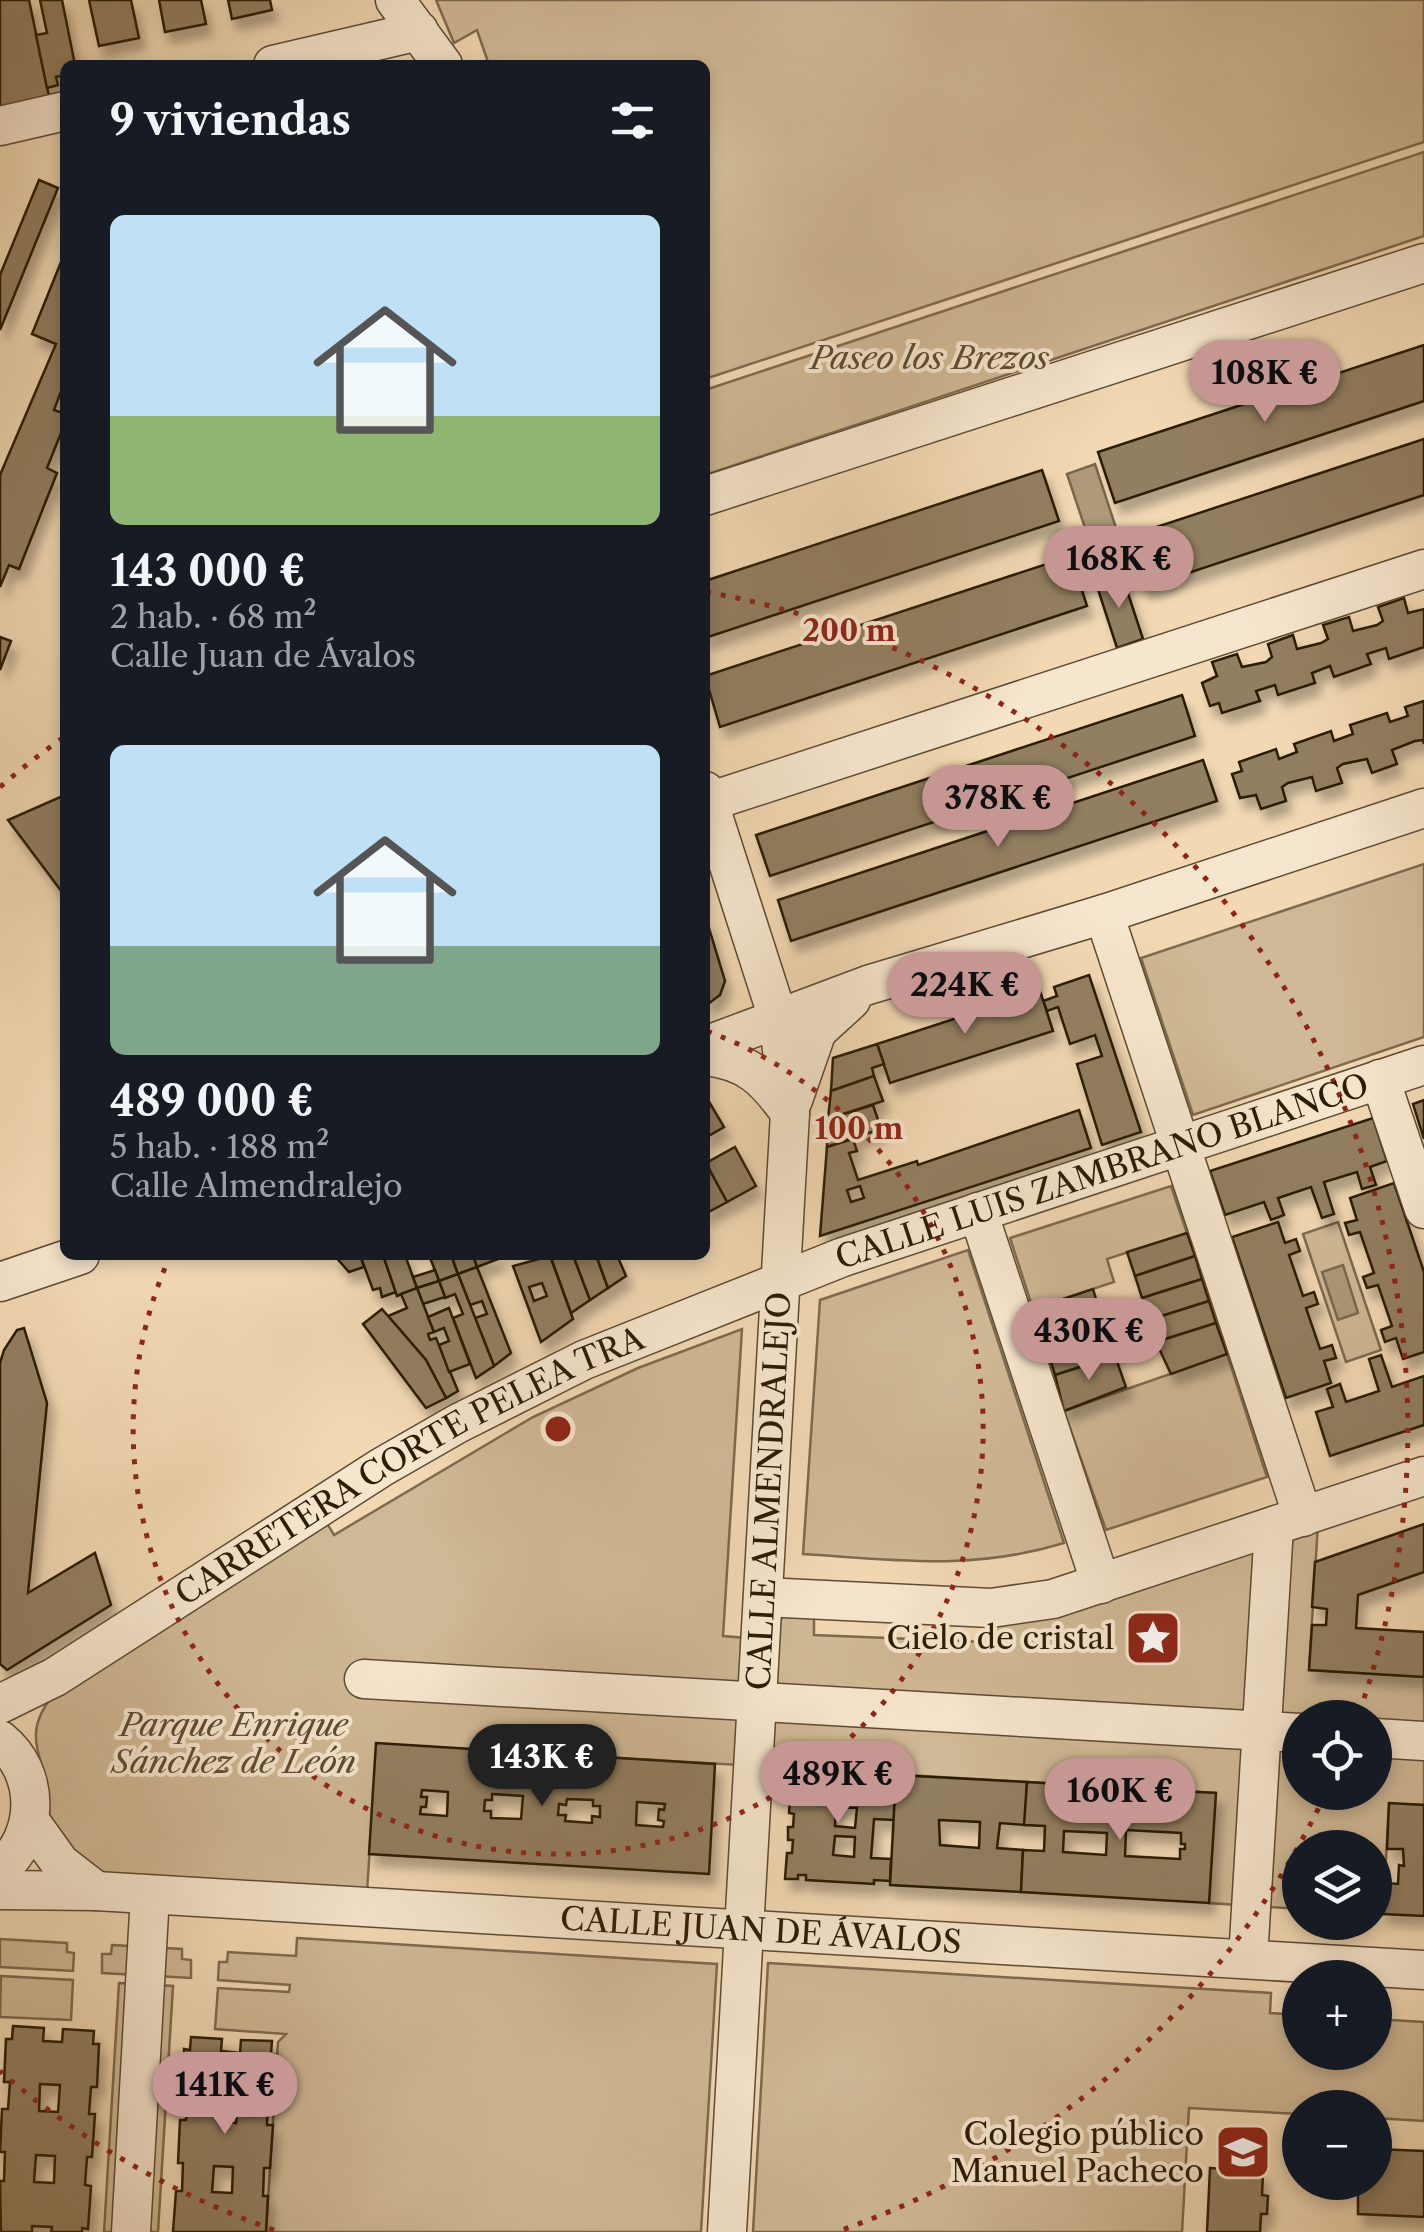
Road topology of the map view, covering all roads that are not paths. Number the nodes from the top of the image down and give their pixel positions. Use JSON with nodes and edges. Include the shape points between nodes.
{"nodes":[{"id":1,"x":395,"y":0,"type":"edge"},
{"id":2,"x":419,"y":31,"type":"junction"},
{"id":3,"x":294,"y":60,"type":"edge"},
{"id":4,"x":439,"y":60,"type":"edge"},
{"id":5,"x":60,"y":112,"type":"edge"},
{"id":6,"x":0,"y":126,"type":"edge"},
{"id":7,"x":1424,"y":263,"type":"edge"},
{"id":8,"x":710,"y":494,"type":"edge"},
{"id":9,"x":1424,"y":569,"type":"edge"},
{"id":10,"x":710,"y":798,"type":"edge"},
{"id":11,"x":1424,"y":808,"type":"edge"},
{"id":12,"x":710,"y":810,"type":"edge"},
{"id":13,"x":1104,"y":914,"type":"junction"},
{"id":14,"x":868,"y":985,"type":"junction"},
{"id":15,"x":786,"y":1015,"type":"junction"},
{"id":16,"x":710,"y":1044,"type":"edge"},
{"id":17,"x":710,"y":1057,"type":"edge"},
{"id":18,"x":1424,"y":1065,"type":"edge"},
{"id":19,"x":801,"y":1070,"type":"junction"},
{"id":20,"x":1380,"y":1079,"type":"junction"},
{"id":21,"x":790,"y":1112,"type":"junction"},
{"id":22,"x":1180,"y":1145,"type":"junction"},
{"id":23,"x":1424,"y":1209,"type":"edge"},
{"id":24,"x":978,"y":1212,"type":"junction"},
{"id":25,"x":65,"y":1260,"type":"edge"},
{"id":26,"x":18,"y":1276,"type":"edge"},
{"id":27,"x":780,"y":1280,"type":"junction"},
{"id":28,"x":0,"y":1301,"type":"edge"},
{"id":29,"x":1424,"y":1476,"type":"edge"},
{"id":30,"x":1288,"y":1522,"type":"junction"},
{"id":31,"x":1101,"y":1584,"type":"junction"},
{"id":32,"x":763,"y":1596,"type":"junction"},
{"id":33,"x":55,"y":1676,"type":"junction"},
{"id":34,"x":364,"y":1678,"type":"dead end"},
{"id":35,"x":758,"y":1702,"type":"junction"},
{"id":36,"x":0,"y":1704,"type":"edge"},
{"id":37,"x":1261,"y":1732,"type":"junction"},
{"id":38,"x":1282,"y":1733,"type":"edge"},
{"id":39,"x":1392,"y":1739,"type":"edge"},
{"id":40,"x":0,"y":1740,"type":"edge"},
{"id":41,"x":1424,"y":1741,"type":"edge"},
{"id":42,"x":24,"y":1770,"type":"junction"},
{"id":43,"x":30,"y":1821,"type":"junction"},
{"id":44,"x":0,"y":1869,"type":"edge"},
{"id":45,"x":0,"y":1890,"type":"edge"},
{"id":46,"x":96,"y":1891,"type":"junction"},
{"id":47,"x":150,"y":1895,"type":"junction"},
{"id":48,"x":745,"y":1930,"type":"junction"},
{"id":49,"x":1248,"y":1959,"type":"junction"},
{"id":50,"x":1424,"y":1970,"type":"edge"},
{"id":51,"x":132,"y":2232,"type":"edge"},
{"id":52,"x":727,"y":2232,"type":"edge"}],
"edges":[{"from":1,"to":2,"type":"street"},
{"from":2,"to":3,"type":"street"},
{"from":2,"to":4,"type":"street"},
{"from":5,"to":6,"type":"street"},
{"from":7,"to":8,"type":"street"},
{"from":9,"to":10,"type":"street"},
{"from":11,"to":13,"type":"street"},
{"from":12,"to":15,"type":"street"},
{"from":13,"to":14,"type":"street"},
{"from":13,"to":22,"type":"street"},
{"from":14,"to":15,"type":"street"},
{"from":14,"to":19,"type":"street","name":"CALLE ALMENDRALEJO","via":[[816,1032]]},
{"from":15,"to":16,"type":"street"},
{"from":15,"to":19,"type":"street","name":"CALLE ALMENDRALEJO"},
{"from":15,"to":21,"type":"street","name":"CALLE ALMENDRALEJO"},
{"from":17,"to":21,"type":"street","via":[[758,1074]]},
{"from":18,"to":20,"type":"street","name":"CALLE LUIS ZAMBRANO BLANCO"},
{"from":19,"to":21,"type":"street","name":"CALLE ALMENDRALEJO"},
{"from":20,"to":22,"type":"street","name":"CALLE LUIS ZAMBRANO BLANCO"},
{"from":20,"to":23,"type":"street"},
{"from":21,"to":27,"type":"street","name":"CALLE ALMENDRALEJO"},
{"from":22,"to":24,"type":"street","name":"CALLE LUIS ZAMBRANO BLANCO"},
{"from":22,"to":30,"type":"street"},
{"from":24,"to":27,"type":"street","name":"CALLE LUIS ZAMBRANO BLANCO"},
{"from":24,"to":31,"type":"street"},
{"from":25,"to":26,"type":"street"},
{"from":26,"to":28,"type":"street"},
{"from":27,"to":32,"type":"street","name":"CALLE ALMENDRALEJO"},
{"from":27,"to":33,"type":"street","name":"CARRETERA CORTE PELEA TRA","via":[[584,1360],[458,1424]]},
{"from":29,"to":30,"type":"street"},
{"from":30,"to":31,"type":"street"},
{"from":30,"to":37,"type":"street"},
{"from":31,"to":32,"type":"street","via":[[991,1608]]},
{"from":32,"to":35,"type":"street","name":"CALLE ALMENDRALEJO"},
{"from":33,"to":36,"type":"street","name":"CARRETERA CORTE PELEA TRA"},
{"from":33,"to":42,"type":"street","name":"CARRETERA CORTE PELEA TRA","via":[[22,1722]]},
{"from":34,"to":35,"type":"street"},
{"from":35,"to":37,"type":"street"},
{"from":35,"to":48,"type":"street","name":"CALLE ALMENDRALEJO"},
{"from":37,"to":38,"type":"street"},
{"from":37,"to":49,"type":"street"},
{"from":39,"to":41,"type":"street"},
{"from":40,"to":42,"type":"street"},
{"from":42,"to":43,"type":"street","name":"CARRETERA CORTE PELEA TRA"},
{"from":43,"to":44,"type":"street"},
{"from":43,"to":46,"type":"street","via":[[60,1864]]},
{"from":45,"to":46,"type":"street","name":"CALLE JUAN DE ÁVALOS"},
{"from":46,"to":47,"type":"street","name":"CALLE JUAN DE ÁVALOS"},
{"from":47,"to":48,"type":"street","name":"CALLE JUAN DE ÁVALOS"},
{"from":47,"to":51,"type":"street"},
{"from":48,"to":49,"type":"street","name":"CALLE JUAN DE ÁVALOS"},
{"from":48,"to":52,"type":"street","name":"CALLE ALMENDRALEJO"},
{"from":49,"to":50,"type":"street","name":"CALLE JUAN DE ÁVALOS"}]}
